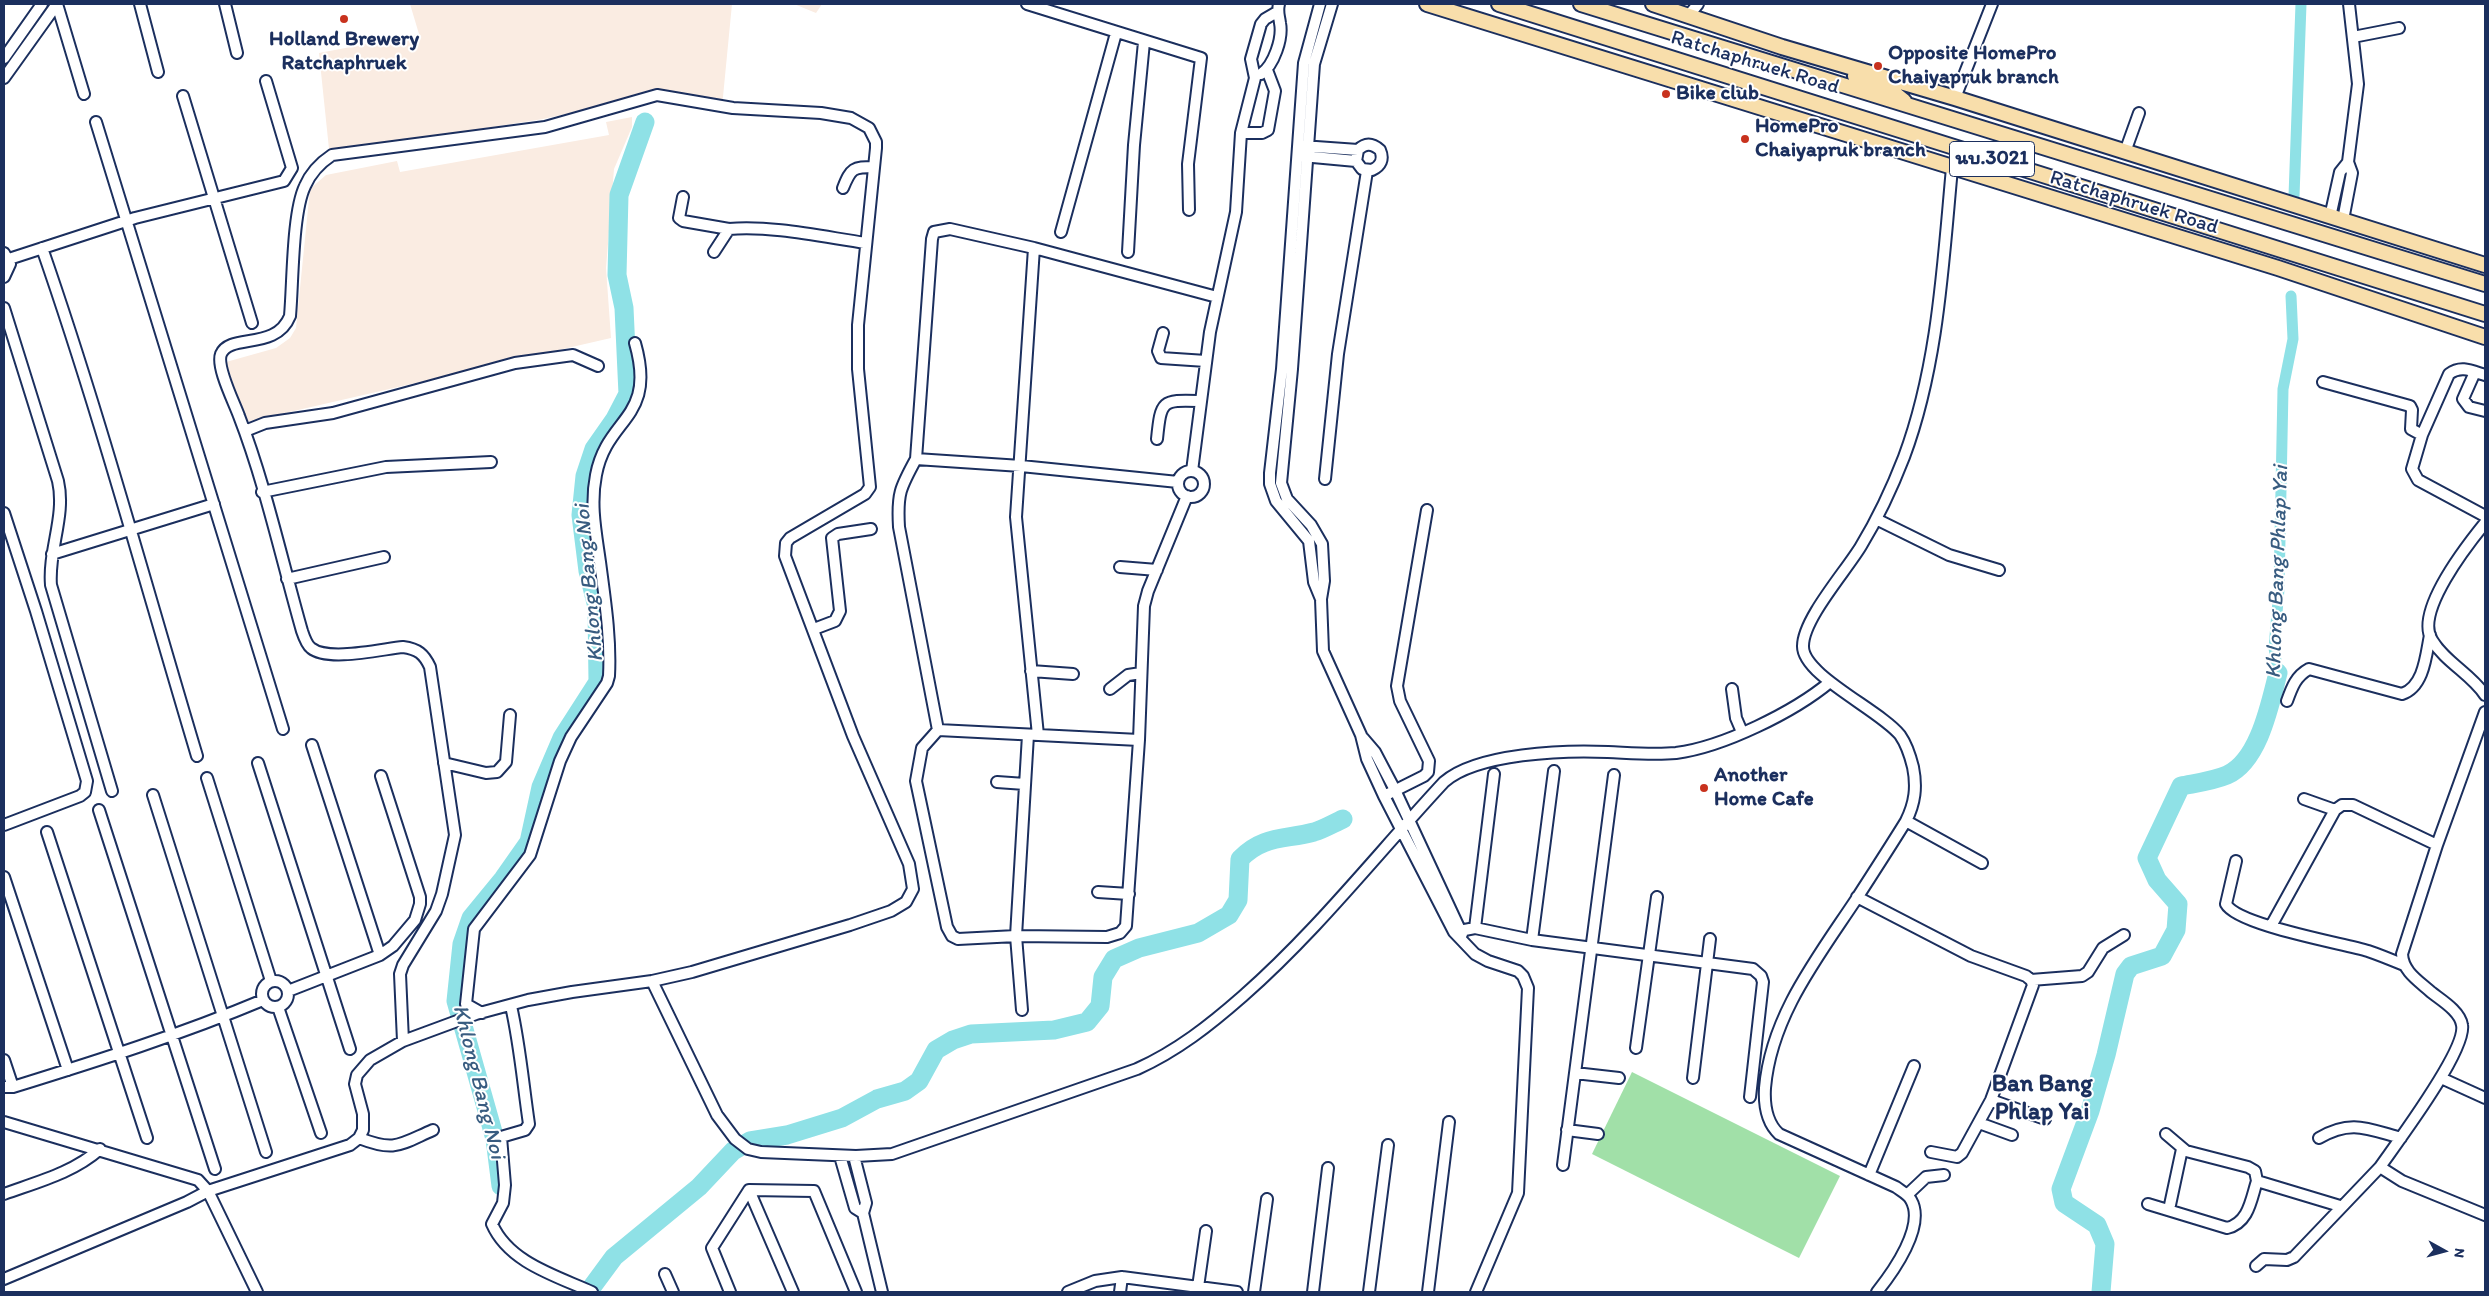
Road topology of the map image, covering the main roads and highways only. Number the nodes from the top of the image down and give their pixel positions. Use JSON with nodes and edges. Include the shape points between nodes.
{"nodes":[{"id":1,"x":1427,"y":4,"type":"edge"},
{"id":2,"x":1500,"y":4,"type":"edge"},
{"id":3,"x":1581,"y":4,"type":"edge"},
{"id":4,"x":1653,"y":4,"type":"edge"},
{"id":5,"x":1782,"y":47,"type":"junction"},
{"id":6,"x":1910,"y":107,"type":"junction"},
{"id":7,"x":2246,"y":208,"type":"junction"},
{"id":8,"x":2331,"y":217,"type":"junction"},
{"id":9,"x":2233,"y":254,"type":"junction"},
{"id":10,"x":2337,"y":265,"type":"junction"},
{"id":11,"x":2485,"y":265,"type":"edge"},
{"id":12,"x":2485,"y":284,"type":"edge"},
{"id":13,"x":2485,"y":314,"type":"edge"},
{"id":14,"x":2485,"y":337,"type":"edge"}],
"edges":[{"from":1,"to":9,"type":"main road","name":"Ratchaphruek Road","number":"นบ.3021"},
{"from":2,"to":10,"type":"main road","name":"Ratchaphruek Road","number":"นบ.3021"},
{"from":3,"to":6,"type":"main road","name":"Ratchaphruek Road","number":"นบ.3021"},
{"from":4,"to":5,"type":"main road","name":"Ratchaphruek Road","number":"นบ.3021"},
{"from":5,"to":6,"type":"main road","via":[[1812,62],[1889,90]]},
{"from":5,"to":8,"type":"main road","name":"Ratchaphruek Road","number":"นบ.3021"},
{"from":6,"to":7,"type":"main road","name":"Ratchaphruek Road","number":"นบ.3021"},
{"from":7,"to":8,"type":"main road"},
{"from":7,"to":12,"type":"main road","name":"Ratchaphruek Road","number":"นบ.3021"},
{"from":8,"to":11,"type":"main road","name":"Ratchaphruek Road","number":"นบ.3021"},
{"from":9,"to":10,"type":"main road"},
{"from":9,"to":14,"type":"main road","name":"Ratchaphruek Road","number":"นบ.3021"},
{"from":10,"to":13,"type":"main road","name":"Ratchaphruek Road","number":"นบ.3021"}]}
